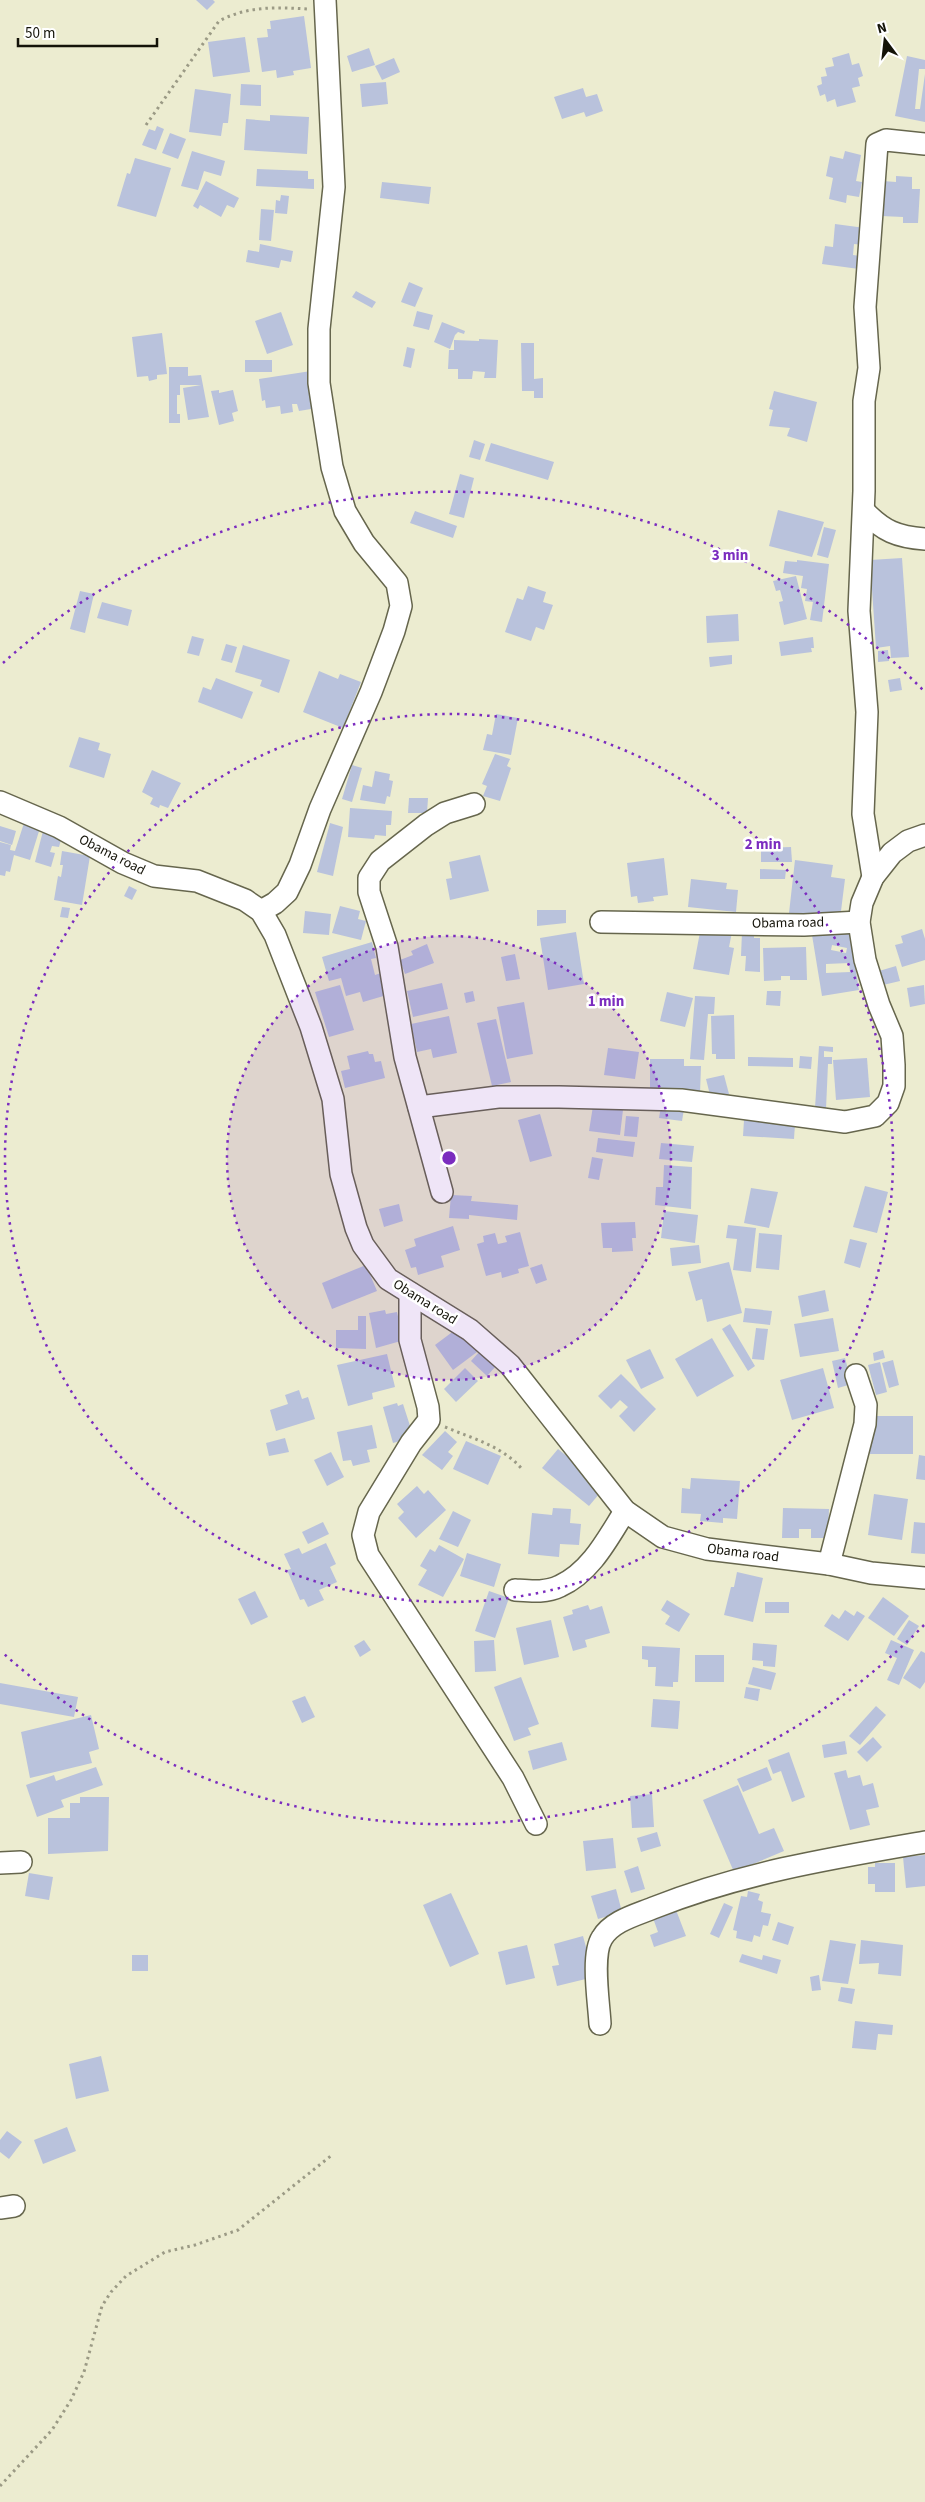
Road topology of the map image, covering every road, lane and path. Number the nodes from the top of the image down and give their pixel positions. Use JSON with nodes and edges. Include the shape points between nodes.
{"nodes":[{"id":1,"x":325,"y":5,"type":"edge"},
{"id":2,"x":146,"y":125,"type":"dead end"},
{"id":3,"x":925,"y":144,"type":"edge"},
{"id":4,"x":864,"y":511,"type":"junction"},
{"id":5,"x":925,"y":539,"type":"edge"},
{"id":6,"x":0,"y":802,"type":"edge"},
{"id":7,"x":474,"y":804,"type":"dead end"},
{"id":8,"x":925,"y":835,"type":"edge"},
{"id":9,"x":873,"y":877,"type":"junction"},
{"id":10,"x":262,"y":911,"type":"junction"},
{"id":11,"x":601,"y":922,"type":"dead end"},
{"id":12,"x":859,"y":922,"type":"junction"},
{"id":13,"x":419,"y":1107,"type":"junction"},
{"id":14,"x":442,"y":1192,"type":"dead end"},
{"id":15,"x":410,"y":1293,"type":"junction"},
{"id":16,"x":856,"y":1375,"type":"dead end"},
{"id":17,"x":429,"y":1420,"type":"junction"},
{"id":18,"x":522,"y":1469,"type":"dead end"},
{"id":19,"x":625,"y":1511,"type":"junction"},
{"id":20,"x":829,"y":1564,"type":"junction"},
{"id":21,"x":925,"y":1578,"type":"edge"},
{"id":22,"x":515,"y":1590,"type":"dead end"},
{"id":23,"x":536,"y":1824,"type":"dead end"},
{"id":24,"x":925,"y":1842,"type":"edge"},
{"id":25,"x":21,"y":1862,"type":"dead end"},
{"id":26,"x":0,"y":1863,"type":"edge"},
{"id":27,"x":600,"y":2024,"type":"dead end"},
{"id":28,"x":332,"y":2155,"type":"dead end"},
{"id":29,"x":0,"y":2486,"type":"edge"}],
"edges":[{"from":1,"to":2,"type":"path","via":[[235,13],[219,21]]},
{"from":1,"to":10,"type":"street","via":[[334,187],[319,329],[319,383],[332,467],[345,511],[364,544],[398,583],[401,606],[371,692],[320,809],[300,865],[286,892],[275,904]]},
{"from":3,"to":4,"type":"street","via":[[886,140],[877,144],[875,154],[865,307],[869,368],[863,418]]},
{"from":4,"to":5,"type":"street","via":[[896,535]]},
{"from":4,"to":9,"type":"street","via":[[859,611],[867,712],[863,814]]},
{"from":6,"to":10,"type":"street","name":"Obama road","via":[[59,827],[123,863],[154,876],[197,881],[246,900]]},
{"from":7,"to":13,"type":"street","via":[[445,813],[426,825],[380,861],[369,878],[369,892],[387,947],[405,1057]]},
{"from":8,"to":9,"type":"street","via":[[908,841],[892,853]]},
{"from":9,"to":12,"type":"street"},
{"from":10,"to":15,"type":"street","name":"Obama road","via":[[275,935],[307,1018],[333,1099],[341,1174],[356,1228],[363,1245],[388,1279]]},
{"from":11,"to":12,"type":"street","name":"Obama road","via":[[804,925]]},
{"from":12,"to":13,"type":"street","via":[[865,960],[892,1036],[894,1086],[888,1104],[875,1116],[845,1122],[681,1100],[559,1097],[498,1097]]},
{"from":13,"to":14,"type":"street"},
{"from":15,"to":17,"type":"street","via":[[410,1340]]},
{"from":15,"to":19,"type":"street","name":"Obama road","via":[[470,1330],[510,1365]]},
{"from":16,"to":20,"type":"street","via":[[866,1405],[865,1424]]},
{"from":17,"to":18,"type":"path","via":[[511,1456]]},
{"from":17,"to":23,"type":"street","via":[[411,1443],[369,1512],[363,1535],[368,1555],[512,1778]]},
{"from":19,"to":20,"type":"street","name":"Obama road","via":[[662,1537],[682,1544]]},
{"from":19,"to":22,"type":"street","via":[[596,1556],[577,1575],[560,1587],[540,1591]]},
{"from":20,"to":21,"type":"street","name":"Obama road","via":[[871,1573]]},
{"from":24,"to":27,"type":"street","via":[[772,1870],[688,1894],[611,1926],[601,1939],[597,1954]]},
{"from":25,"to":26,"type":"street"},
{"from":28,"to":29,"type":"path","via":[[238,2230],[165,2252],[126,2276],[102,2306],[84,2372],[71,2400],[52,2430]]}]}
